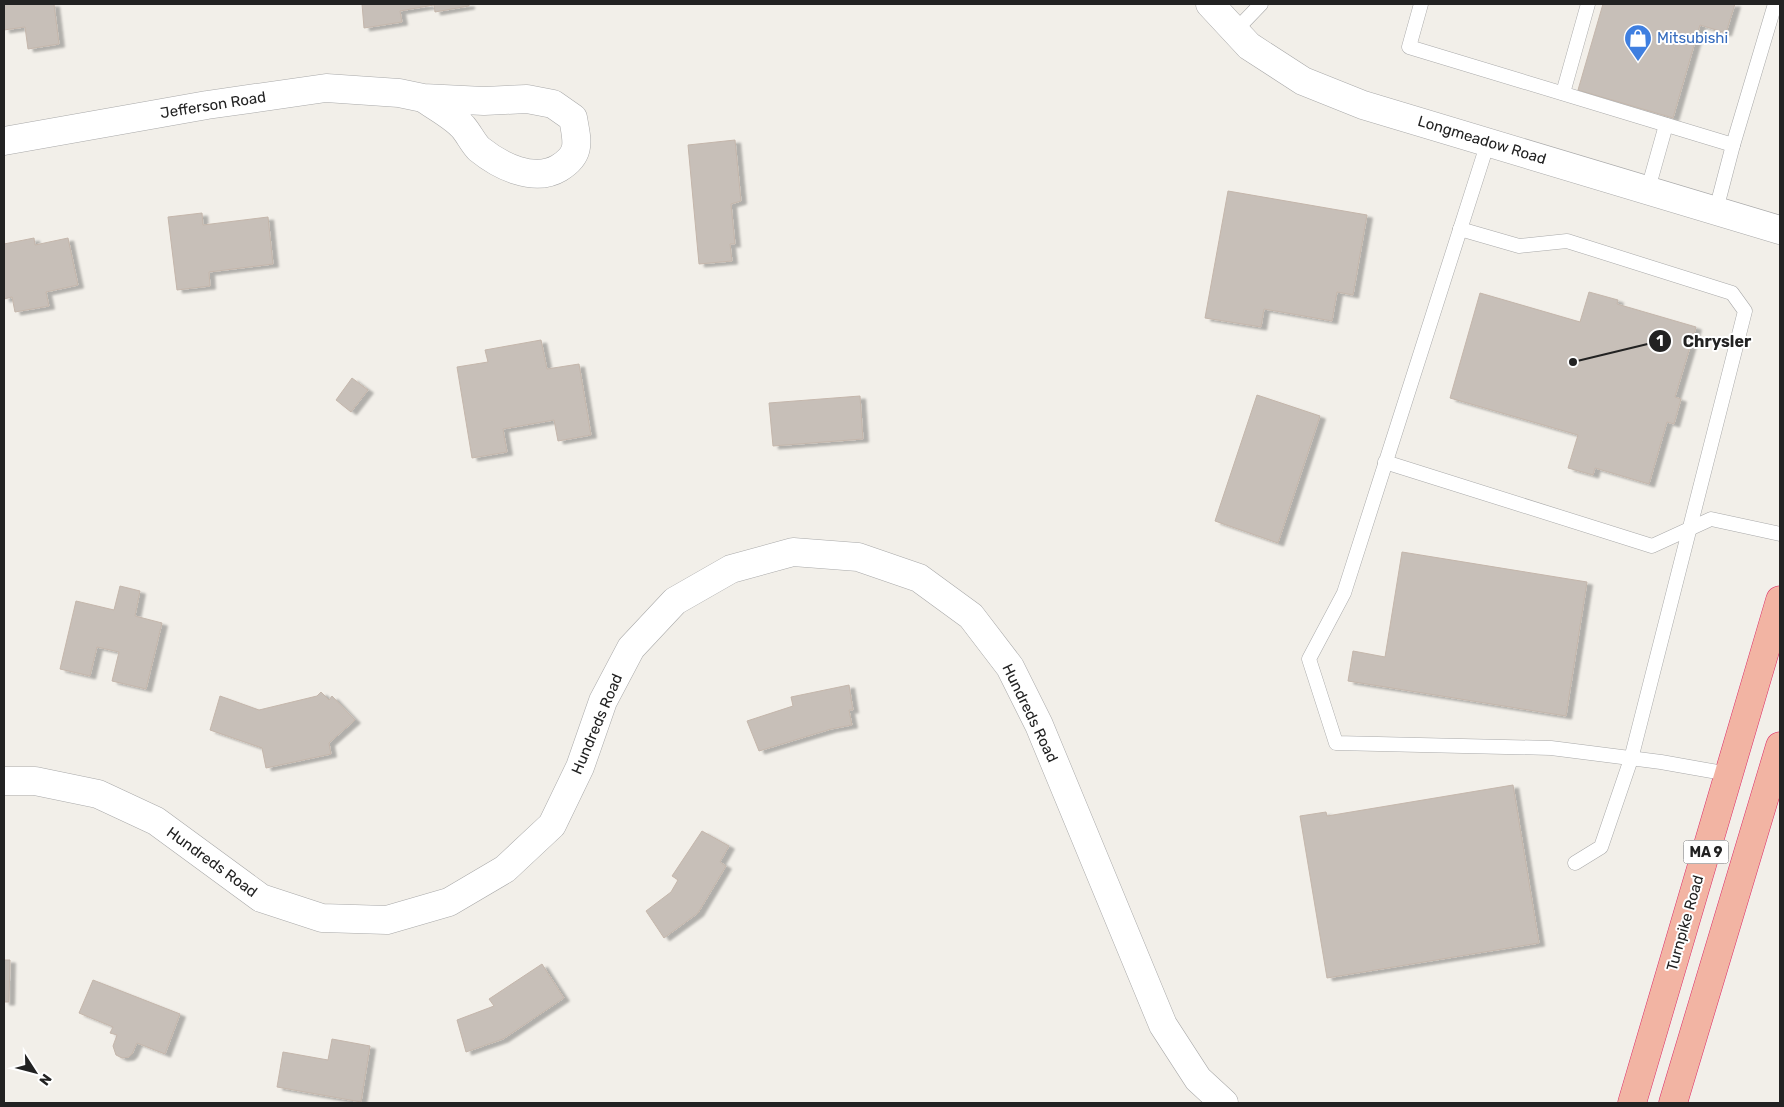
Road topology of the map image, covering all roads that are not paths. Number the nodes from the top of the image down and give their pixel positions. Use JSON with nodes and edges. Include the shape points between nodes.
{"nodes":[{"id":1,"x":1210,"y":4,"type":"edge"},
{"id":2,"x":1261,"y":4,"type":"edge"},
{"id":3,"x":1421,"y":4,"type":"edge"},
{"id":4,"x":1588,"y":4,"type":"edge"},
{"id":5,"x":1775,"y":4,"type":"edge"},
{"id":6,"x":1235,"y":31,"type":"junction"},
{"id":7,"x":1563,"y":93,"type":"junction"},
{"id":8,"x":423,"y":98,"type":"junction"},
{"id":9,"x":1666,"y":126,"type":"junction"},
{"id":10,"x":4,"y":141,"type":"edge"},
{"id":11,"x":1488,"y":142,"type":"junction"},
{"id":12,"x":1733,"y":144,"type":"junction"},
{"id":13,"x":1648,"y":189,"type":"junction"},
{"id":14,"x":1716,"y":210,"type":"junction"},
{"id":15,"x":1460,"y":229,"type":"junction"},
{"id":16,"x":1780,"y":230,"type":"edge"},
{"id":17,"x":1385,"y":462,"type":"junction"},
{"id":18,"x":1689,"y":529,"type":"junction"},
{"id":19,"x":1780,"y":534,"type":"edge"},
{"id":20,"x":1780,"y":600,"type":"edge"},
{"id":21,"x":1780,"y":746,"type":"edge"},
{"id":22,"x":1631,"y":758,"type":"junction"},
{"id":23,"x":1729,"y":774,"type":"junction"},
{"id":24,"x":4,"y":781,"type":"edge"},
{"id":25,"x":1575,"y":863,"type":"dead end"},
{"id":26,"x":1224,"y":1103,"type":"edge"},
{"id":27,"x":1632,"y":1103,"type":"edge"},
{"id":28,"x":1673,"y":1103,"type":"edge"}],
"edges":[{"from":1,"to":6,"type":"street","name":"Longmeadow Road"},
{"from":2,"to":6,"type":"lane"},
{"from":3,"to":7,"type":"lane","via":[[1409,47]]},
{"from":4,"to":7,"type":"lane"},
{"from":5,"to":12,"type":"lane"},
{"from":6,"to":11,"type":"street","name":"Longmeadow Road","via":[[1249,46],[1303,81],[1363,105]]},
{"from":7,"to":9,"type":"lane"},
{"from":8,"to":8,"type":"street","name":"Jefferson Road","via":[[463,126],[478,148],[500,163],[530,174],[551,173],[569,162],[578,145],[573,118],[554,104],[527,99]]},
{"from":8,"to":10,"type":"street","name":"Jefferson Road","via":[[399,92],[326,88],[207,105]]},
{"from":9,"to":12,"type":"lane"},
{"from":9,"to":13,"type":"lane"},
{"from":11,"to":13,"type":"street","name":"Longmeadow Road"},
{"from":11,"to":15,"type":"lane"},
{"from":12,"to":14,"type":"lane"},
{"from":13,"to":14,"type":"street","name":"Longmeadow Road"},
{"from":14,"to":16,"type":"street","name":"Longmeadow Road"},
{"from":15,"to":17,"type":"lane"},
{"from":15,"to":18,"type":"lane","via":[[1519,246],[1567,241],[1732,293],[1745,311]]},
{"from":17,"to":18,"type":"lane","via":[[1652,546]]},
{"from":17,"to":22,"type":"lane","via":[[1344,592],[1309,659],[1336,743],[1551,748]]},
{"from":18,"to":19,"type":"lane","via":[[1711,518]]},
{"from":18,"to":22,"type":"lane"},
{"from":20,"to":23,"type":"highway","name":"Turnpike Road","number":"MA 9"},
{"from":21,"to":28,"type":"highway","number":"MA 9"},
{"from":22,"to":23,"type":"lane"},
{"from":22,"to":25,"type":"lane","via":[[1601,847]]},
{"from":23,"to":27,"type":"highway","name":"Turnpike Road","number":"MA 9"},
{"from":24,"to":26,"type":"street","name":"Hundreds Road","via":[[35,781],[98,794],[156,821],[261,898],[322,918],[387,920],[449,902],[505,869],[552,825],[580,767],[603,701],[631,648],[675,601],[731,569],[793,552],[858,557],[919,578],[934,588],[971,616],[1010,667],[1039,724],[1163,1025],[1198,1079]]}]}
